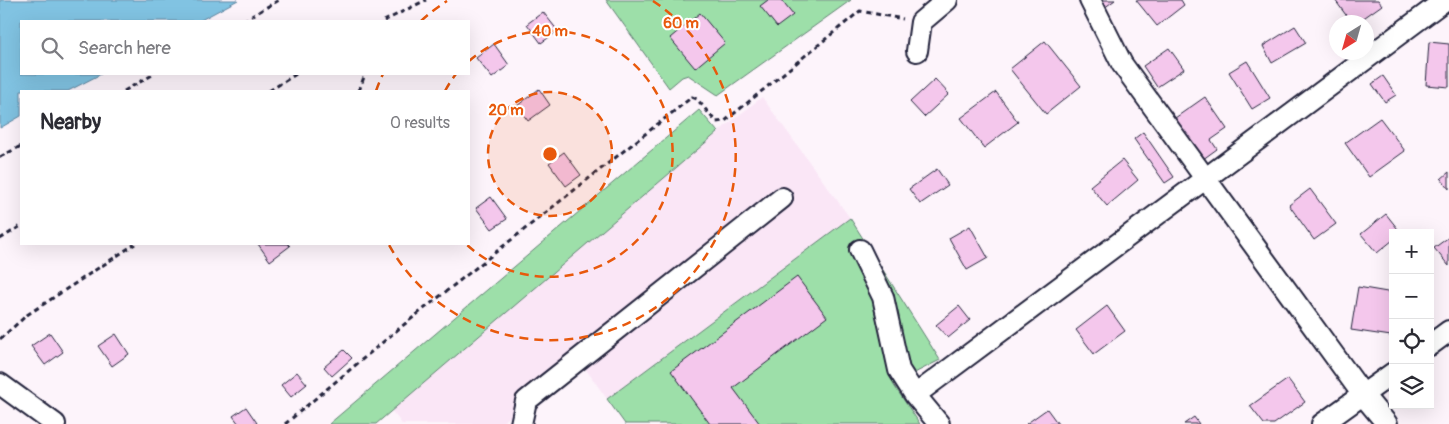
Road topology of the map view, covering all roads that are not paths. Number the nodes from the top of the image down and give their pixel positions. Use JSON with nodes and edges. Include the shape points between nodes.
{"nodes":[{"id":1,"x":947,"y":0,"type":"edge"},
{"id":2,"x":1090,"y":0,"type":"edge"},
{"id":3,"x":1444,"y":0,"type":"edge"},
{"id":4,"x":917,"y":51,"type":"dead end"},
{"id":5,"x":1205,"y":180,"type":"junction"},
{"id":6,"x":782,"y":198,"type":"dead end"},
{"id":7,"x":860,"y":250,"type":"dead end"},
{"id":8,"x":1449,"y":331,"type":"edge"},
{"id":9,"x":1434,"y":342,"type":"edge"},
{"id":10,"x":1389,"y":376,"type":"edge"},
{"id":11,"x":0,"y":384,"type":"edge"},
{"id":12,"x":915,"y":395,"type":"junction"},
{"id":13,"x":1363,"y":395,"type":"junction"},
{"id":14,"x":55,"y":424,"type":"edge"},
{"id":15,"x":521,"y":424,"type":"edge"},
{"id":16,"x":939,"y":424,"type":"edge"},
{"id":17,"x":1322,"y":424,"type":"edge"},
{"id":18,"x":1387,"y":424,"type":"edge"}],
"edges":[{"from":1,"to":4,"type":"street","via":[[921,22]]},
{"from":2,"to":5,"type":"street","via":[[1122,64]]},
{"from":3,"to":5,"type":"street"},
{"from":5,"to":12,"type":"street"},
{"from":5,"to":13,"type":"street"},
{"from":6,"to":15,"type":"street","via":[[526,401]]},
{"from":7,"to":12,"type":"street","via":[[883,297],[899,370]]},
{"from":8,"to":9,"type":"street"},
{"from":10,"to":13,"type":"street"},
{"from":11,"to":14,"type":"street"},
{"from":12,"to":16,"type":"street"},
{"from":13,"to":17,"type":"street"},
{"from":13,"to":18,"type":"street"}]}
